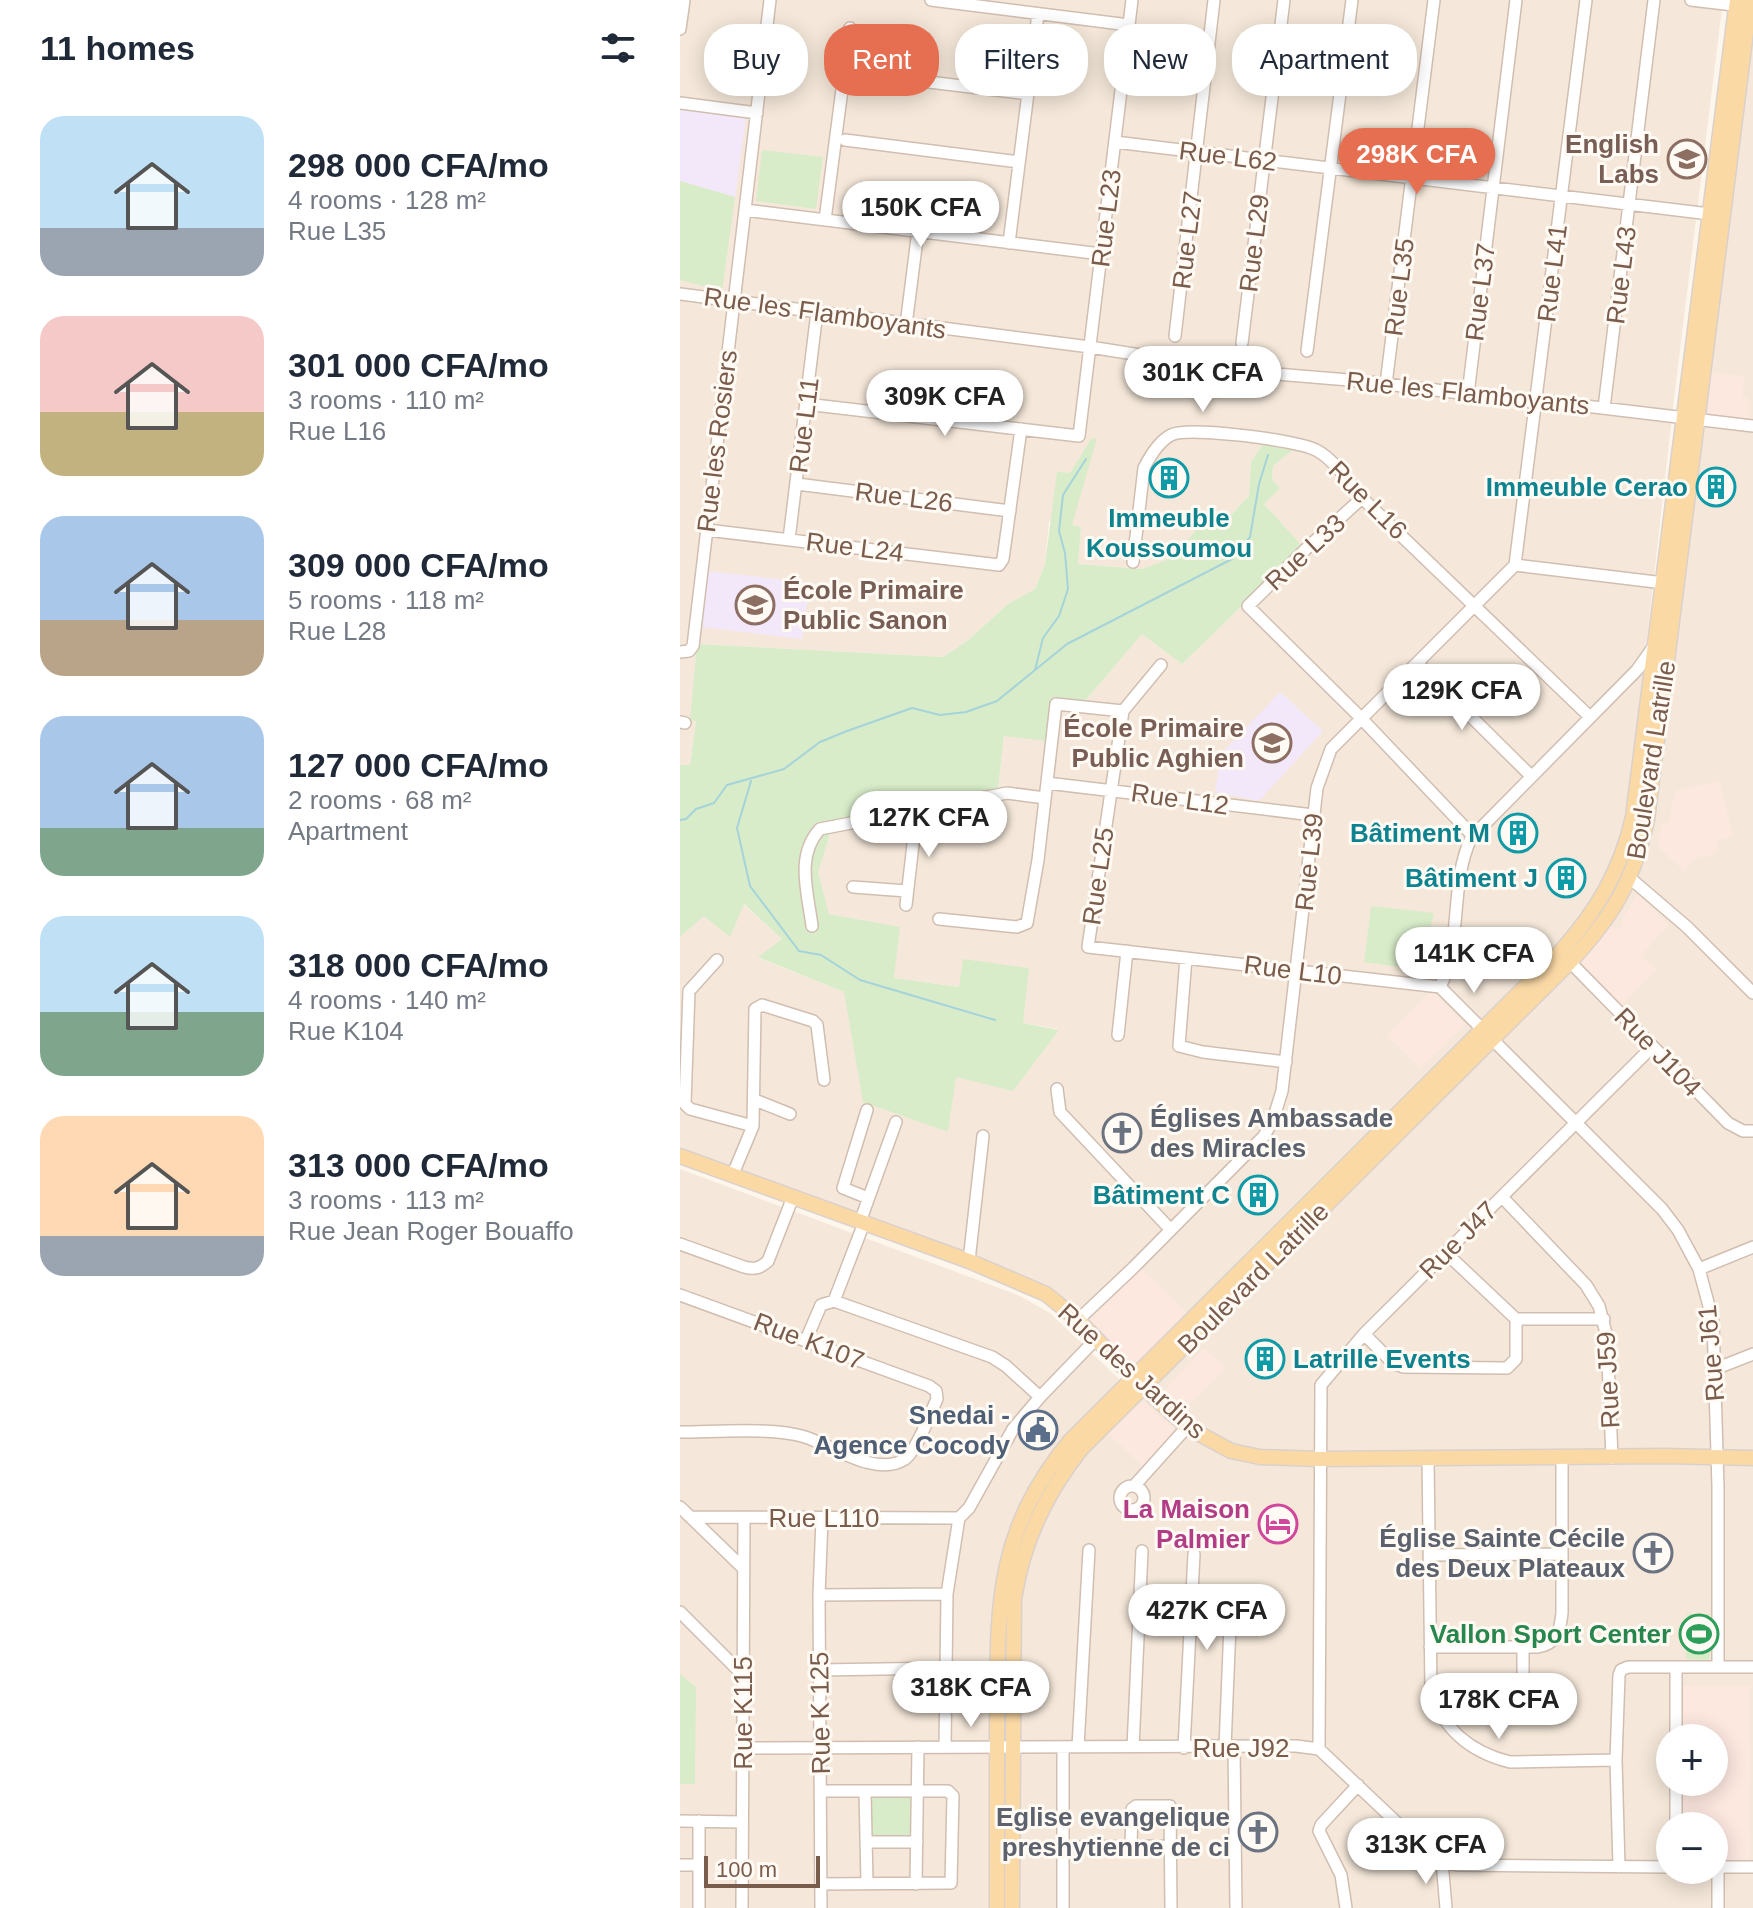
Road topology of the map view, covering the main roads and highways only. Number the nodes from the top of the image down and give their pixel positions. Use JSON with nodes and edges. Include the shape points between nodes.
{"nodes":[{"id":1,"x":1745,"y":4,"type":"edge"},
{"id":2,"x":1691,"y":418,"type":"junction"},
{"id":3,"x":1488,"y":1033,"type":"junction"},
{"id":4,"x":680,"y":1156,"type":"edge"},
{"id":5,"x":1139,"y":1382,"type":"junction"},
{"id":6,"x":1753,"y":1458,"type":"edge"},
{"id":7,"x":1005,"y":1747,"type":"junction"},
{"id":8,"x":997,"y":1908,"type":"edge"},
{"id":9,"x":1012,"y":1908,"type":"edge"}],
"edges":[{"from":1,"to":2,"type":"main road","name":"Boulevard Latrille"},
{"from":2,"to":3,"type":"main road","name":"Boulevard Latrille","via":[[1633,817],[1618,871],[1576,934]]},
{"from":2,"to":3,"type":"main road","name":"Boulevard Latrille","via":[[1647,820],[1631,879],[1570,962]]},
{"from":3,"to":5,"type":"main road","name":"Boulevard Latrille"},
{"from":4,"to":5,"type":"main road","name":"Rue des Jardins","via":[[1046,1294]]},
{"from":5,"to":6,"type":"main road","name":"Rue des Jardins","via":[[1187,1427],[1246,1455]]},
{"from":5,"to":7,"type":"main road","name":"Boulevard Latrille","via":[[1063,1472],[1033,1526],[1014,1599]]},
{"from":7,"to":8,"type":"main road","name":"Boulevard Latrille"},
{"from":7,"to":9,"type":"main road","name":"Boulevard Latrille"}]}
